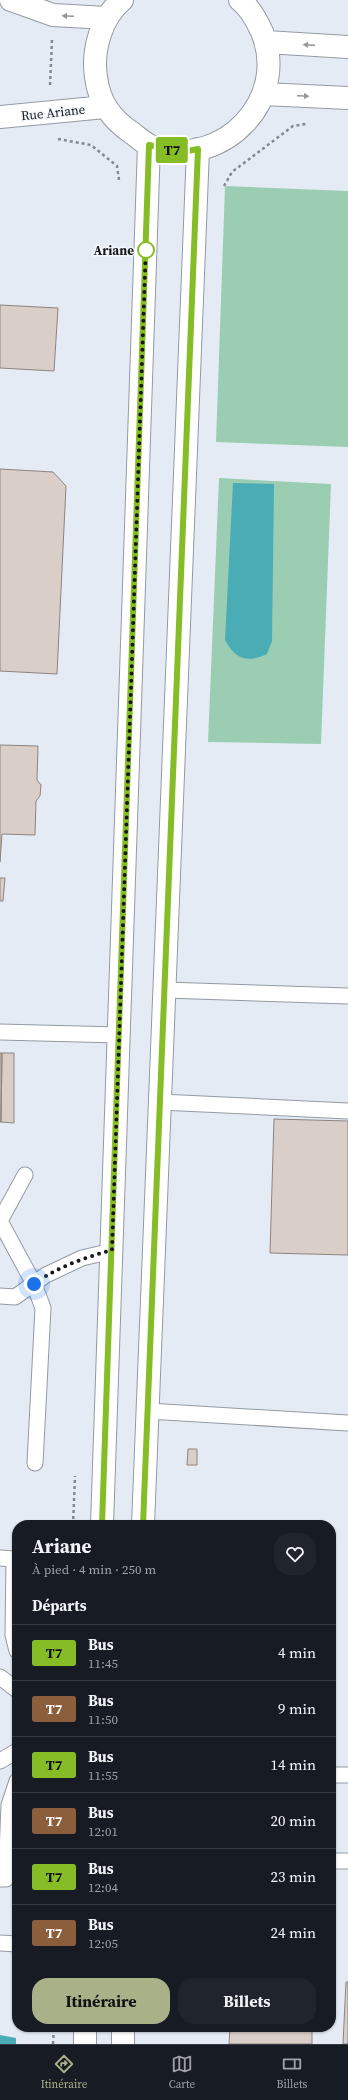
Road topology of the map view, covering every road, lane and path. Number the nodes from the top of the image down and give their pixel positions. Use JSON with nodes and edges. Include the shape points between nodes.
{"nodes":[{"id":1,"x":12,"y":0,"type":"edge"},
{"id":2,"x":122,"y":0,"type":"edge"},
{"id":3,"x":240,"y":0,"type":"edge"},
{"id":4,"x":53,"y":15,"type":"junction"},
{"id":5,"x":107,"y":18,"type":"junction"},
{"id":6,"x":266,"y":42,"type":"junction"},
{"id":7,"x":348,"y":47,"type":"edge"},
{"id":8,"x":264,"y":94,"type":"junction"},
{"id":9,"x":348,"y":98,"type":"edge"},
{"id":10,"x":105,"y":107,"type":"junction"},
{"id":11,"x":48,"y":113,"type":"junction"},
{"id":12,"x":0,"y":117,"type":"edge"},
{"id":13,"x":309,"y":124,"type":"dead end"},
{"id":14,"x":149,"y":145,"type":"junction"},
{"id":15,"x":198,"y":149,"type":"junction"},
{"id":16,"x":120,"y":181,"type":"dead end"},
{"id":17,"x":221,"y":192,"type":"dead end"},
{"id":18,"x":165,"y":990,"type":"junction"},
{"id":19,"x":348,"y":996,"type":"edge"},
{"id":20,"x":0,"y":1032,"type":"edge"},
{"id":21,"x":119,"y":1035,"type":"junction"},
{"id":22,"x":160,"y":1102,"type":"junction"},
{"id":23,"x":348,"y":1111,"type":"edge"},
{"id":24,"x":25,"y":1175,"type":"dead end"},
{"id":25,"x":112,"y":1250,"type":"junction"},
{"id":26,"x":34,"y":1284,"type":"junction"},
{"id":27,"x":0,"y":1296,"type":"edge"},
{"id":28,"x":148,"y":1411,"type":"junction"},
{"id":29,"x":348,"y":1423,"type":"edge"},
{"id":30,"x":35,"y":1464,"type":"dead end"},
{"id":31,"x":102,"y":1520,"type":"edge"},
{"id":32,"x":143,"y":1520,"type":"edge"},
{"id":33,"x":0,"y":1558,"type":"edge"},
{"id":34,"x":12,"y":1559,"type":"edge"},
{"id":35,"x":0,"y":1677,"type":"edge"},
{"id":36,"x":12,"y":1686,"type":"edge"},
{"id":37,"x":12,"y":1754,"type":"edge"},
{"id":38,"x":0,"y":1761,"type":"edge"},
{"id":39,"x":336,"y":1774,"type":"edge"},
{"id":40,"x":348,"y":1775,"type":"edge"},
{"id":41,"x":12,"y":1795,"type":"edge"},
{"id":42,"x":336,"y":1861,"type":"edge"},
{"id":43,"x":348,"y":1861,"type":"edge"},
{"id":44,"x":0,"y":1879,"type":"edge"},
{"id":45,"x":0,"y":1943,"type":"edge"},
{"id":46,"x":12,"y":1944,"type":"edge"},
{"id":47,"x":54,"y":2032,"type":"edge"},
{"id":48,"x":85,"y":2032,"type":"edge"},
{"id":49,"x":123,"y":2032,"type":"edge"},
{"id":50,"x":53,"y":2044,"type":"edge"},
{"id":51,"x":85,"y":2044,"type":"edge"},
{"id":52,"x":123,"y":2044,"type":"edge"}],
"edges":[{"from":1,"to":4,"type":"street"},
{"from":2,"to":5,"type":"street"},
{"from":3,"to":6,"type":"street","via":[[257,20]]},
{"from":5,"to":4,"type":"street","one_way":true},
{"from":4,"to":11,"type":"path"},
{"from":5,"to":10,"type":"street","via":[[98,39],[94,62],[97,86]]},
{"from":7,"to":6,"type":"street","one_way":true},
{"from":6,"to":8,"type":"street","via":[[269,68]]},
{"from":8,"to":9,"type":"street","one_way":true},
{"from":8,"to":15,"type":"street","via":[[251,118],[232,136]]},
{"from":10,"to":11,"type":"street","name":"Rue Ariane"},
{"from":10,"to":14,"type":"street","via":[[117,123]]},
{"from":11,"to":12,"type":"street","name":"Rue Ariane"},
{"from":11,"to":16,"type":"path","via":[[48,138],[90,145],[117,166]]},
{"from":13,"to":17,"type":"path","via":[[293,126],[232,172]]},
{"from":14,"to":15,"type":"street","via":[[182,152]]},
{"from":14,"to":21,"type":"street"},
{"from":15,"to":18,"type":"street"},
{"from":18,"to":19,"type":"lane"},
{"from":18,"to":22,"type":"street"},
{"from":20,"to":21,"type":"lane"},
{"from":21,"to":25,"type":"street"},
{"from":22,"to":23,"type":"lane"},
{"from":22,"to":28,"type":"street"},
{"from":24,"to":26,"type":"lane","via":[[0,1221]]},
{"from":25,"to":26,"type":"lane","via":[[82,1258],[46,1275]]},
{"from":25,"to":31,"type":"street"},
{"from":26,"to":27,"type":"lane","via":[[15,1297]]},
{"from":26,"to":30,"type":"lane","via":[[43,1308]]},
{"from":28,"to":29,"type":"lane"},
{"from":28,"to":32,"type":"street"},
{"from":33,"to":34,"type":"lane"},
{"from":35,"to":36,"type":"lane"},
{"from":37,"to":38,"type":"lane"},
{"from":39,"to":40,"type":"lane"},
{"from":41,"to":44,"type":"lane","via":[[9,1804],[6,1879]]},
{"from":42,"to":43,"type":"lane"},
{"from":45,"to":46,"type":"lane"},
{"from":47,"to":50,"type":"path"},
{"from":48,"to":51,"type":"street"},
{"from":49,"to":52,"type":"street"}]}
